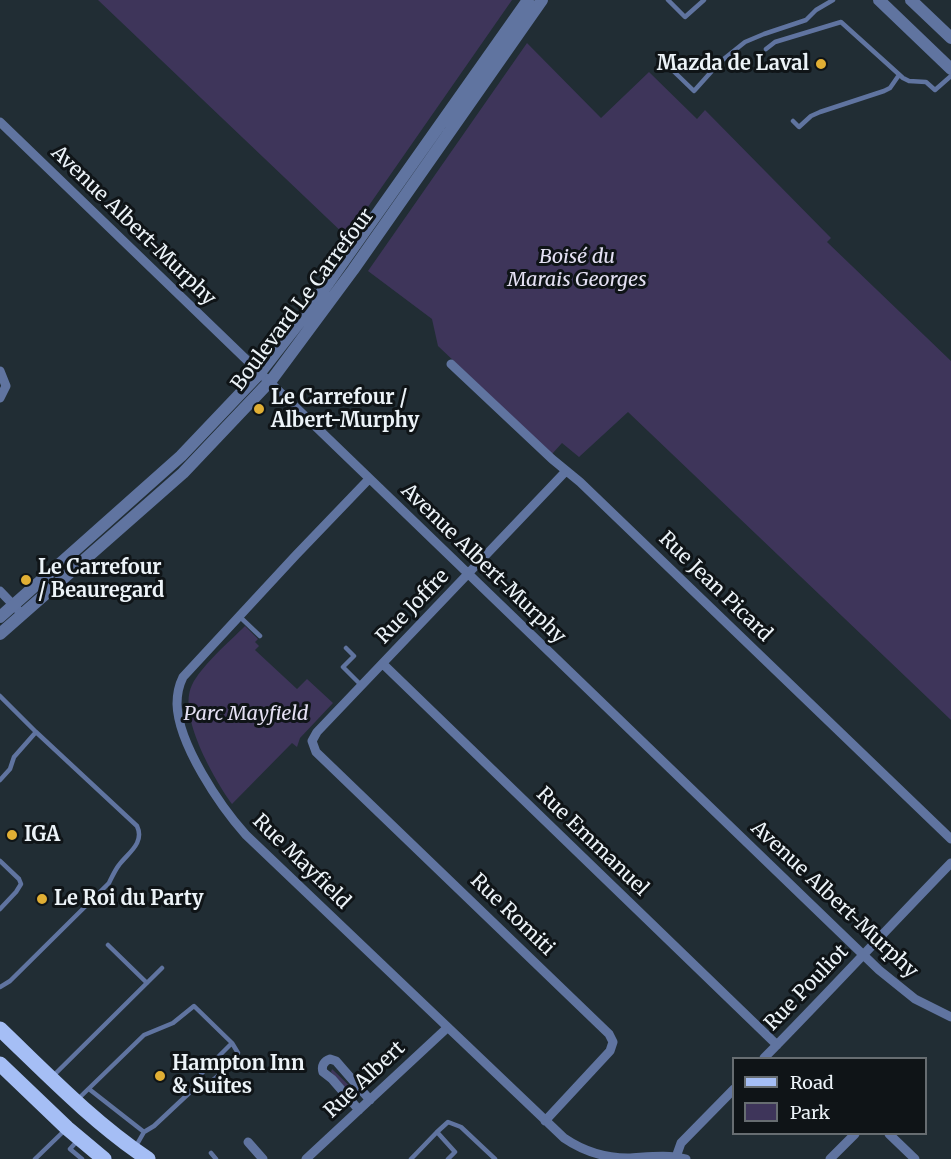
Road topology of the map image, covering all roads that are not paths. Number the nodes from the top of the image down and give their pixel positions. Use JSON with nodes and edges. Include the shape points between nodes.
{"nodes":[{"id":1,"x":528,"y":0,"type":"edge"},
{"id":2,"x":542,"y":0,"type":"edge"},
{"id":3,"x":668,"y":0,"type":"edge"},
{"id":4,"x":704,"y":0,"type":"edge"},
{"id":5,"x":833,"y":0,"type":"edge"},
{"id":6,"x":879,"y":0,"type":"edge"},
{"id":7,"x":911,"y":0,"type":"edge"},
{"id":8,"x":951,"y":38,"type":"edge"},
{"id":9,"x":766,"y":49,"type":"dead end"},
{"id":10,"x":664,"y":62,"type":"dead end"},
{"id":11,"x":951,"y":69,"type":"edge"},
{"id":12,"x":899,"y":75,"type":"junction"},
{"id":13,"x":951,"y":76,"type":"edge"},
{"id":14,"x":475,"y":86,"type":"junction"},
{"id":15,"x":793,"y":121,"type":"dead end"},
{"id":16,"x":0,"y":123,"type":"edge"},
{"id":17,"x":451,"y":364,"type":"dead end"},
{"id":18,"x":0,"y":371,"type":"edge"},
{"id":19,"x":264,"y":379,"type":"junction"},
{"id":20,"x":0,"y":398,"type":"edge"},
{"id":21,"x":566,"y":471,"type":"junction"},
{"id":22,"x":369,"y":479,"type":"junction"},
{"id":23,"x":469,"y":575,"type":"junction"},
{"id":24,"x":0,"y":591,"type":"edge"},
{"id":25,"x":18,"y":610,"type":"junction"},
{"id":26,"x":239,"y":616,"type":"junction"},
{"id":27,"x":0,"y":617,"type":"edge"},
{"id":28,"x":0,"y":634,"type":"edge"},
{"id":29,"x":260,"y":636,"type":"dead end"},
{"id":30,"x":346,"y":648,"type":"dead end"},
{"id":31,"x":383,"y":664,"type":"junction"},
{"id":32,"x":362,"y":686,"type":"junction"},
{"id":33,"x":0,"y":696,"type":"edge"},
{"id":34,"x":36,"y":732,"type":"junction"},
{"id":35,"x":312,"y":741,"type":"joint"},
{"id":36,"x":0,"y":780,"type":"edge"},
{"id":37,"x":951,"y":839,"type":"edge"},
{"id":38,"x":0,"y":861,"type":"edge"},
{"id":39,"x":951,"y":863,"type":"edge"},
{"id":40,"x":0,"y":909,"type":"edge"},
{"id":41,"x":108,"y":945,"type":"dead end"},
{"id":42,"x":864,"y":955,"type":"junction"},
{"id":43,"x":162,"y":968,"type":"dead end"},
{"id":44,"x":147,"y":983,"type":"junction"},
{"id":45,"x":0,"y":987,"type":"edge"},
{"id":46,"x":951,"y":1017,"type":"edge"},
{"id":47,"x":447,"y":1028,"type":"junction"},
{"id":48,"x":0,"y":1029,"type":"edge"},
{"id":49,"x":232,"y":1043,"type":"junction"},
{"id":50,"x":777,"y":1045,"type":"junction"},
{"id":51,"x":766,"y":1057,"type":"edge"},
{"id":52,"x":0,"y":1064,"type":"edge"},
{"id":53,"x":51,"y":1078,"type":"junction"},
{"id":54,"x":201,"y":1082,"type":"junction"},
{"id":55,"x":89,"y":1089,"type":"junction"},
{"id":56,"x":732,"y":1091,"type":"edge"},
{"id":57,"x":370,"y":1100,"type":"junction"},
{"id":58,"x":75,"y":1102,"type":"junction"},
{"id":59,"x":359,"y":1110,"type":"junction"},
{"id":60,"x":545,"y":1120,"type":"junction"},
{"id":61,"x":67,"y":1128,"type":"junction"},
{"id":62,"x":144,"y":1132,"type":"junction"},
{"id":63,"x":437,"y":1132,"type":"junction"},
{"id":64,"x":854,"y":1135,"type":"edge"},
{"id":65,"x":890,"y":1135,"type":"edge"},
{"id":66,"x":79,"y":1139,"type":"junction"},
{"id":67,"x":248,"y":1142,"type":"dead end"},
{"id":68,"x":134,"y":1149,"type":"junction"},
{"id":69,"x":211,"y":1153,"type":"dead end"},
{"id":70,"x":676,"y":1156,"type":"junction"},
{"id":71,"x":35,"y":1159,"type":"edge"},
{"id":72,"x":82,"y":1159,"type":"edge"},
{"id":73,"x":104,"y":1159,"type":"edge"},
{"id":74,"x":148,"y":1159,"type":"edge"},
{"id":75,"x":216,"y":1159,"type":"edge"},
{"id":76,"x":263,"y":1159,"type":"edge"},
{"id":77,"x":306,"y":1159,"type":"edge"},
{"id":78,"x":411,"y":1159,"type":"edge"},
{"id":79,"x":448,"y":1159,"type":"edge"},
{"id":80,"x":495,"y":1159,"type":"edge"},
{"id":81,"x":686,"y":1159,"type":"edge"},
{"id":82,"x":830,"y":1159,"type":"edge"},
{"id":83,"x":915,"y":1159,"type":"edge"}],
"edges":[{"from":1,"to":14,"type":"street","name":"Boulevard Le Carrefour"},
{"from":2,"to":14,"type":"street","name":"Boulevard Le Carrefour"},
{"from":3,"to":4,"type":"lane","via":[[685,17]]},
{"from":5,"to":10,"type":"lane","via":[[806,20],[746,42],[720,62],[694,91]]},
{"from":6,"to":11,"type":"street"},
{"from":7,"to":8,"type":"street"},
{"from":9,"to":12,"type":"lane","via":[[775,42],[841,22]]},
{"from":12,"to":13,"type":"lane","via":[[907,81],[926,82],[935,90]]},
{"from":12,"to":15,"type":"lane","via":[[884,91],[820,112],[799,127]]},
{"from":14,"to":19,"type":"street","name":"Boulevard Le Carrefour"},
{"from":16,"to":19,"type":"street","name":"Avenue Albert-Murphy"},
{"from":17,"to":21,"type":"street","name":"Rue Jean Picard"},
{"from":18,"to":20,"type":"street","via":[[6,386]]},
{"from":19,"to":22,"type":"street","name":"Avenue Albert-Murphy"},
{"from":19,"to":25,"type":"street","name":"Boulevard Le Carrefour"},
{"from":21,"to":23,"type":"street","name":"Rue Joffre"},
{"from":21,"to":37,"type":"street","name":"Rue Jean Picard"},
{"from":22,"to":23,"type":"street","name":"Avenue Albert-Murphy"},
{"from":22,"to":26,"type":"street","name":"Rue Mayfield"},
{"from":23,"to":31,"type":"street","name":"Rue Joffre"},
{"from":23,"to":42,"type":"street","name":"Avenue Albert-Murphy"},
{"from":24,"to":25,"type":"street"},
{"from":25,"to":27,"type":"street","name":"Boulevard Le Carrefour"},
{"from":25,"to":28,"type":"street","name":"Boulevard Le Carrefour"},
{"from":26,"to":29,"type":"lane"},
{"from":26,"to":47,"type":"street","name":"Rue Mayfield","via":[[187,671],[178,689],[178,716],[195,760],[246,835]]},
{"from":30,"to":32,"type":"lane","via":[[354,656],[343,667]]},
{"from":31,"to":32,"type":"street","name":"Rue Joffre"},
{"from":31,"to":50,"type":"street","name":"Rue Emmanuel"},
{"from":32,"to":35,"type":"street","name":"Rue Joffre"},
{"from":33,"to":34,"type":"lane"},
{"from":34,"to":36,"type":"lane"},
{"from":34,"to":45,"type":"lane","via":[[137,826],[139,840],[109,883]]},
{"from":35,"to":60,"type":"street","name":"Rue Romiti","via":[[316,752],[611,1037],[610,1051]]},
{"from":38,"to":40,"type":"lane","via":[[21,884]]},
{"from":39,"to":42,"type":"street","name":"Rue Pouliot"},
{"from":41,"to":44,"type":"lane"},
{"from":42,"to":46,"type":"street","name":"Avenue Albert-Murphy","via":[[915,999]]},
{"from":42,"to":50,"type":"street","name":"Rue Pouliot"},
{"from":43,"to":44,"type":"lane"},
{"from":44,"to":53,"type":"lane"},
{"from":47,"to":57,"type":"street","name":"Rue Albert"},
{"from":47,"to":60,"type":"street","name":"Rue Mayfield"},
{"from":48,"to":53,"type":"main road"},
{"from":49,"to":54,"type":"lane","via":[[201,1074]]},
{"from":49,"to":54,"type":"lane","via":[[238,1053],[235,1058],[210,1082]]},
{"from":49,"to":55,"type":"lane","via":[[194,1006],[173,1023],[144,1035]]},
{"from":50,"to":51,"type":"street","name":"Rue Pouliot"},
{"from":52,"to":61,"type":"main road"},
{"from":53,"to":58,"type":"main road"},
{"from":54,"to":62,"type":"lane"},
{"from":55,"to":58,"type":"lane"},
{"from":55,"to":62,"type":"lane"},
{"from":56,"to":70,"type":"street","via":[[681,1143]]},
{"from":57,"to":59,"type":"street","name":"Rue Albert"},
{"from":57,"to":59,"type":"street","via":[[336,1061],[330,1059],[324,1064],[323,1072]]},
{"from":58,"to":68,"type":"main road"},
{"from":59,"to":77,"type":"street","name":"Rue Albert"},
{"from":60,"to":70,"type":"street","name":"Rue Mayfield","via":[[564,1138],[598,1154],[620,1158]]},
{"from":61,"to":66,"type":"main road"},
{"from":61,"to":71,"type":"lane"},
{"from":62,"to":68,"type":"lane"},
{"from":63,"to":78,"type":"lane"},
{"from":63,"to":79,"type":"lane","via":[[455,1152]]},
{"from":63,"to":80,"type":"lane","via":[[448,1122],[461,1127]]},
{"from":64,"to":82,"type":"street"},
{"from":65,"to":83,"type":"street"},
{"from":66,"to":72,"type":"lane","via":[[70,1149]]},
{"from":66,"to":73,"type":"main road"},
{"from":67,"to":76,"type":"street"},
{"from":68,"to":74,"type":"main road"},
{"from":69,"to":75,"type":"lane"},
{"from":70,"to":81,"type":"street","name":"Rue Mayfield"}]}
